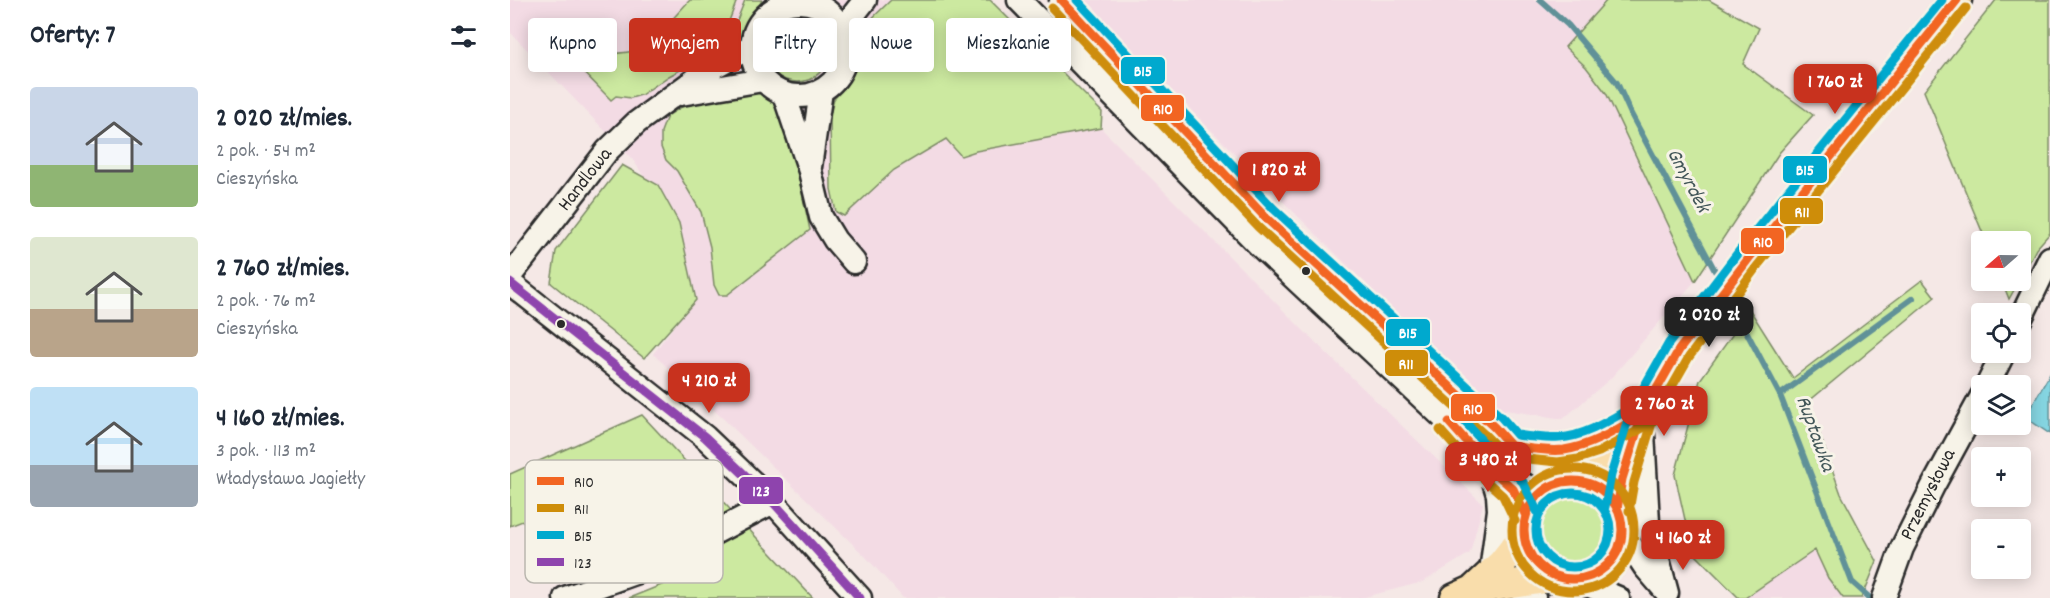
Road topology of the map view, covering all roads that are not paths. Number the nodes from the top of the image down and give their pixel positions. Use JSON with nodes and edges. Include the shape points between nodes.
{"nodes":[{"id":1,"x":865,"y":0,"type":"edge"},
{"id":2,"x":1019,"y":0,"type":"edge"},
{"id":3,"x":1061,"y":0,"type":"edge"},
{"id":4,"x":1957,"y":0,"type":"edge"},
{"id":5,"x":816,"y":3,"type":"edge"},
{"id":6,"x":770,"y":6,"type":"edge"},
{"id":7,"x":843,"y":33,"type":"junction"},
{"id":8,"x":752,"y":46,"type":"junction"},
{"id":9,"x":763,"y":80,"type":"junction"},
{"id":10,"x":821,"y":91,"type":"junction"},
{"id":11,"x":784,"y":94,"type":"junction"},
{"id":12,"x":674,"y":96,"type":"junction"},
{"id":13,"x":810,"y":171,"type":"junction"},
{"id":14,"x":2050,"y":258,"type":"edge"},
{"id":15,"x":854,"y":262,"type":"dead end"},
{"id":16,"x":510,"y":276,"type":"edge"},
{"id":17,"x":510,"y":283,"type":"edge"},
{"id":18,"x":2028,"y":303,"type":"edge"},
{"id":19,"x":1642,"y":415,"type":"junction"},
{"id":20,"x":1971,"y":417,"type":"edge"},
{"id":21,"x":1511,"y":446,"type":"junction"},
{"id":22,"x":1490,"y":468,"type":"junction"},
{"id":23,"x":1571,"y":481,"type":"junction"},
{"id":24,"x":773,"y":502,"type":"junction"},
{"id":25,"x":1620,"y":520,"type":"junction"},
{"id":26,"x":1525,"y":526,"type":"junction"},
{"id":27,"x":723,"y":528,"type":"edge"},
{"id":28,"x":1566,"y":578,"type":"junction"},
{"id":29,"x":607,"y":583,"type":"edge"},
{"id":30,"x":1482,"y":586,"type":"edge"},
{"id":31,"x":1670,"y":595,"type":"edge"},
{"id":32,"x":1885,"y":595,"type":"edge"},
{"id":33,"x":565,"y":598,"type":"edge"},
{"id":34,"x":860,"y":598,"type":"edge"},
{"id":35,"x":1534,"y":598,"type":"edge"},
{"id":36,"x":1618,"y":598,"type":"edge"}],
"edges":[{"from":1,"to":7,"type":"street"},
{"from":2,"to":22,"type":"street","via":[[1227,213],[1443,416]]},
{"from":3,"to":21,"type":"street","via":[[1266,218]]},
{"from":4,"to":19,"type":"main road","via":[[1701,319]]},
{"from":5,"to":6,"type":"street"},
{"from":5,"to":7,"type":"street"},
{"from":6,"to":8,"type":"street"},
{"from":7,"to":10,"type":"street","via":[[845,60],[840,73]]},
{"from":8,"to":9,"type":"street","via":[[754,64]]},
{"from":8,"to":12,"type":"street","name":"Handlowa","via":[[708,70]]},
{"from":9,"to":11,"type":"street"},
{"from":9,"to":12,"type":"street"},
{"from":10,"to":11,"type":"street","via":[[810,95]]},
{"from":10,"to":13,"type":"street"},
{"from":11,"to":13,"type":"street"},
{"from":12,"to":16,"type":"street","name":"Handlowa","via":[[636,123],[607,151]]},
{"from":13,"to":15,"type":"street","via":[[821,217]]},
{"from":14,"to":18,"type":"street"},
{"from":17,"to":24,"type":"street","via":[[705,437]]},
{"from":19,"to":21,"type":"street","via":[[1578,447],[1543,450]]},
{"from":19,"to":23,"type":"main road","via":[[1605,455]]},
{"from":19,"to":25,"type":"main road","via":[[1623,473]]},
{"from":19,"to":31,"type":"street","via":[[1648,522]]},
{"from":20,"to":32,"type":"street","name":"Przemysłowa","via":[[1907,538]]},
{"from":21,"to":23,"type":"street","via":[[1533,463]]},
{"from":22,"to":26,"type":"street","via":[[1513,489]]},
{"from":22,"to":30,"type":"street","via":[[1499,510]]},
{"from":23,"to":25,"type":"main road","via":[[1600,489],[1613,501]]},
{"from":23,"to":26,"type":"main road","via":[[1551,486],[1538,495]]},
{"from":24,"to":27,"type":"street"},
{"from":24,"to":34,"type":"street"},
{"from":25,"to":28,"type":"main road","via":[[1618,550],[1608,565],[1592,576]]},
{"from":25,"to":31,"type":"street","via":[[1645,567]]},
{"from":26,"to":28,"type":"main road","via":[[1526,544],[1534,561],[1549,573]]},
{"from":26,"to":30,"type":"main road"},
{"from":28,"to":30,"type":"main road"},
{"from":28,"to":36,"type":"street"},
{"from":29,"to":33,"type":"street"},
{"from":30,"to":35,"type":"street"}]}
